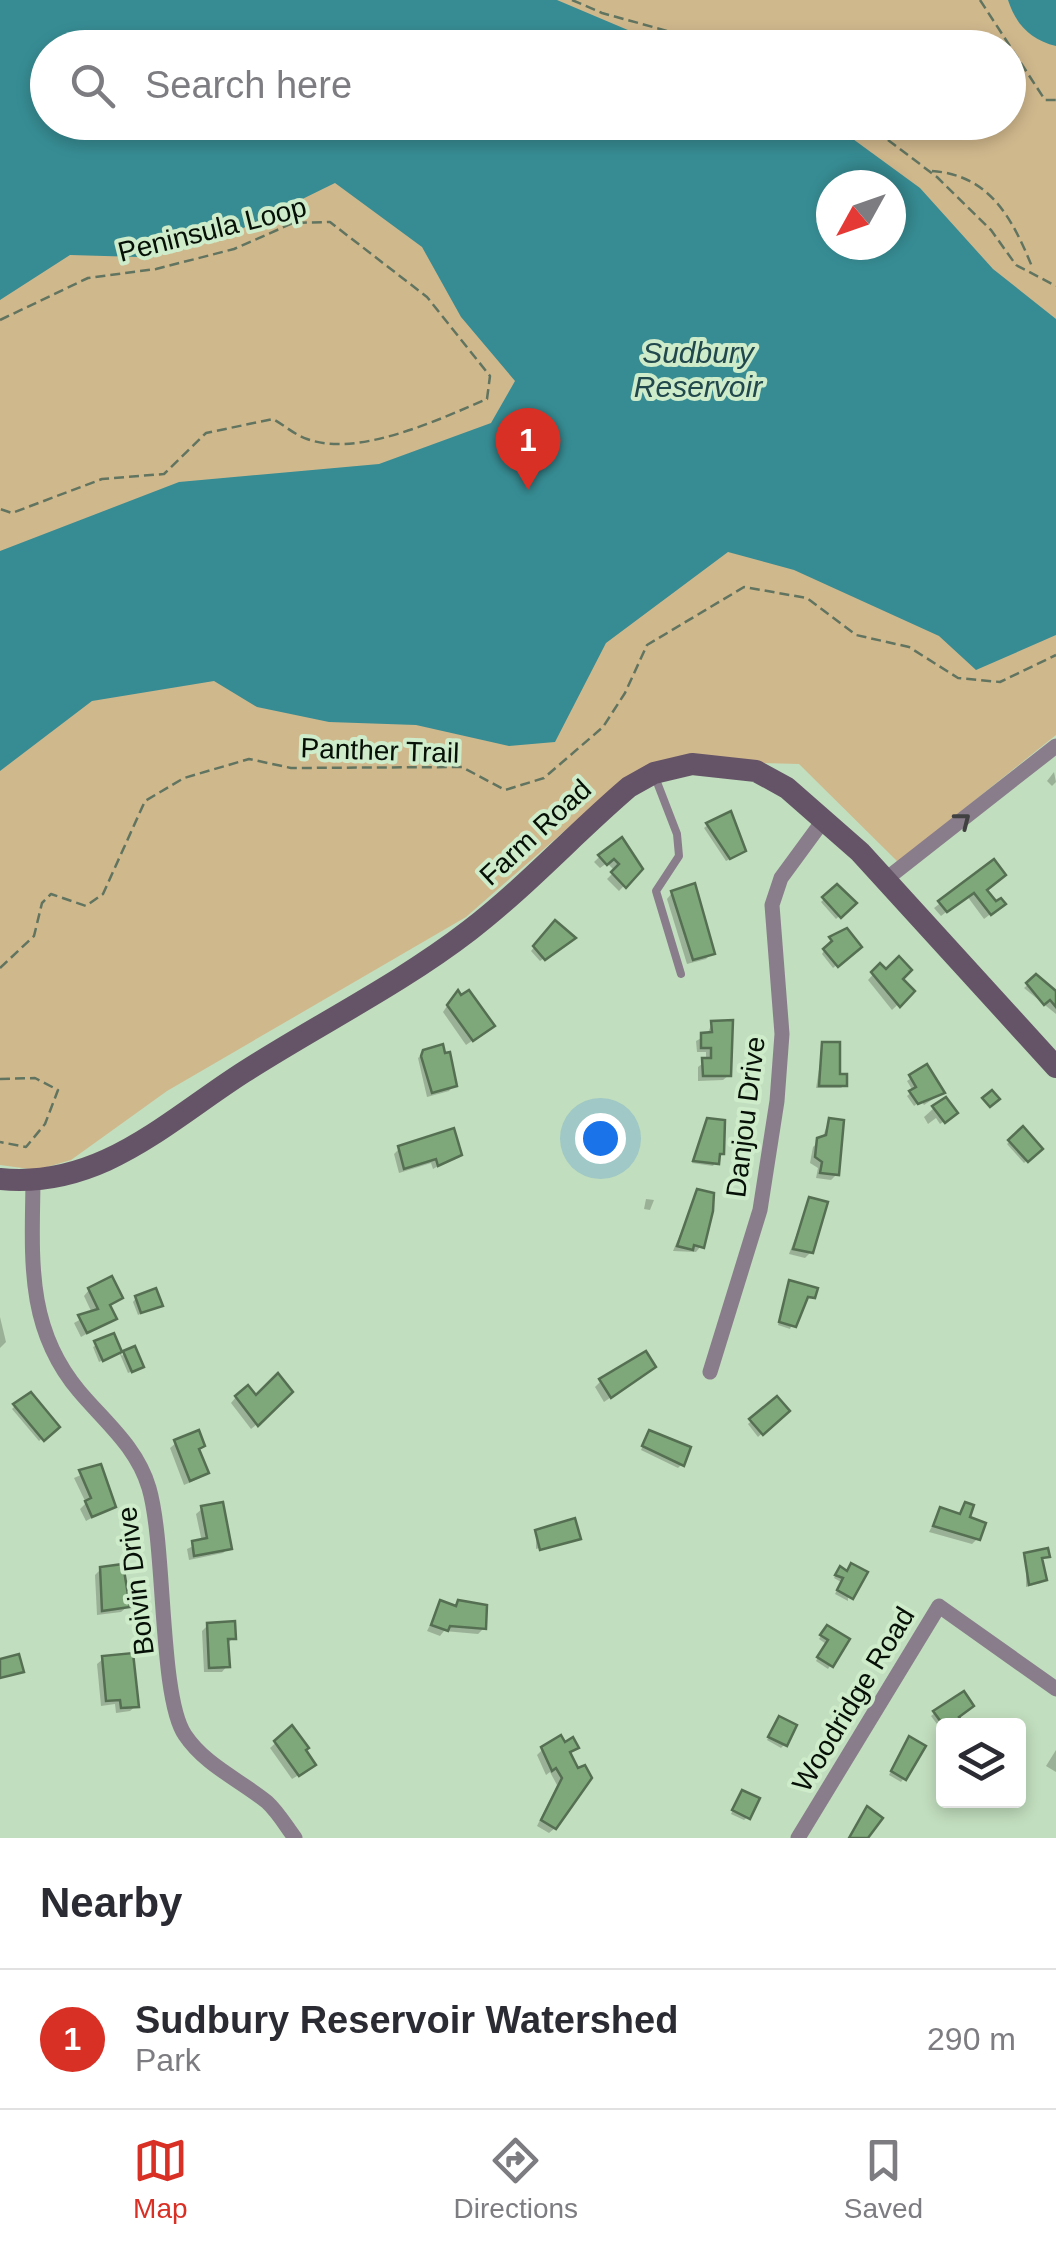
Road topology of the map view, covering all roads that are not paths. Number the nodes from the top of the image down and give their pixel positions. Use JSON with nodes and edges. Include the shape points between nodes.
{"nodes":[{"id":1,"x":1056,"y":746,"type":"edge"},
{"id":2,"x":654,"y":773,"type":"junction"},
{"id":3,"x":825,"y":818,"type":"junction"},
{"id":4,"x":886,"y":880,"type":"junction"},
{"id":5,"x":681,"y":974,"type":"dead end"},
{"id":6,"x":1056,"y":1067,"type":"edge"},
{"id":7,"x":0,"y":1178,"type":"edge"},
{"id":8,"x":33,"y":1182,"type":"junction"},
{"id":9,"x":710,"y":1372,"type":"dead end"},
{"id":10,"x":1056,"y":1689,"type":"edge"},
{"id":11,"x":295,"y":1838,"type":"edge"},
{"id":12,"x":798,"y":1838,"type":"edge"}],
"edges":[{"from":4,"to":1,"type":"street","one_way":true},
{"from":2,"to":3,"type":"street","name":"Farm Road","via":[[692,764],[756,771]]},
{"from":2,"to":5,"type":"lane","via":[[678,834],[678,856],[656,890]]},
{"from":2,"to":8,"type":"street","name":"Farm Road","via":[[629,786],[484,918],[416,968],[244,1072],[133,1149],[72,1176]]},
{"from":3,"to":4,"type":"street","name":"Farm Road"},
{"from":3,"to":9,"type":"street","name":"Danjou Drive","via":[[781,878],[772,905],[782,1034],[777,1101],[760,1210]]},
{"from":4,"to":6,"type":"street","name":"Farm Road"},
{"from":7,"to":8,"type":"street","name":"Farm Road"},
{"from":8,"to":11,"type":"street","name":"Boivin Drive","via":[[32,1288],[54,1357],[110,1420],[148,1485],[159,1533],[174,1701],[184,1734],[209,1761],[270,1804]]},
{"from":10,"to":12,"type":"street","name":"Woodridge Road","via":[[939,1606]]}]}
